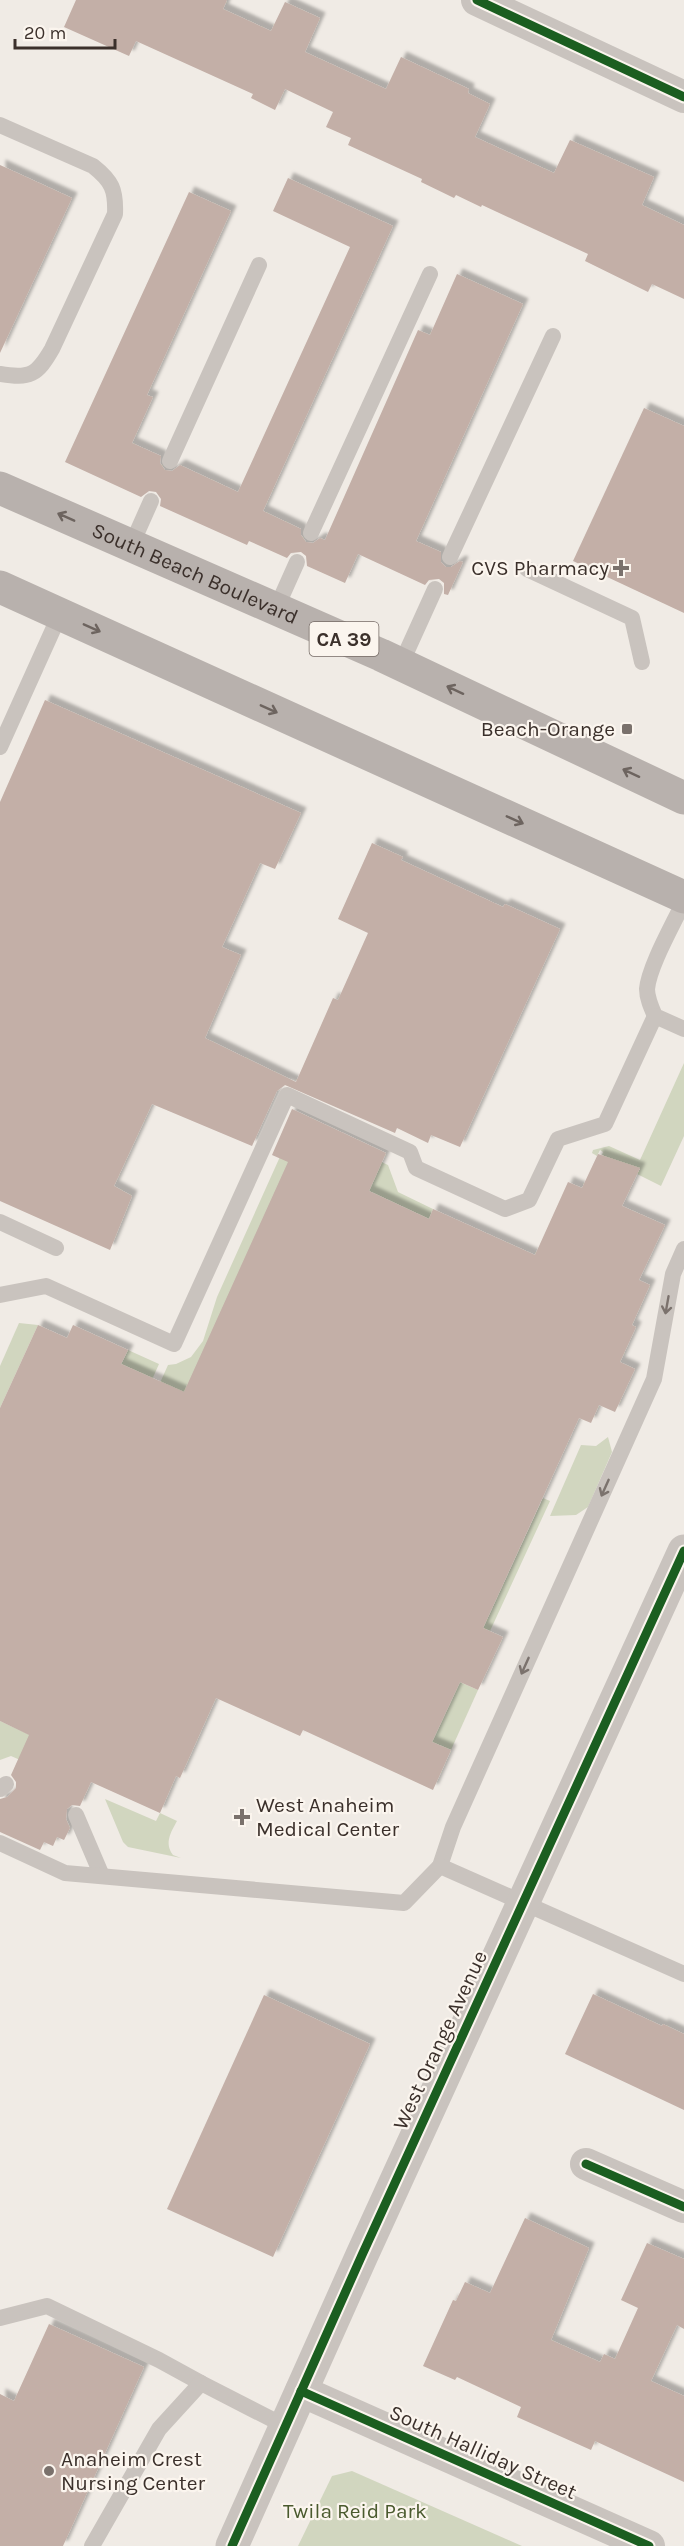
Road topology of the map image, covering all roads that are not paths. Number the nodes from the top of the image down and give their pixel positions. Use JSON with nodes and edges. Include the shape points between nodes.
{"nodes":[{"id":1,"x":477,"y":0,"type":"edge"},
{"id":2,"x":684,"y":97,"type":"edge"},
{"id":3,"x":0,"y":125,"type":"edge"},
{"id":4,"x":259,"y":265,"type":"dead end"},
{"id":5,"x":430,"y":274,"type":"dead end"},
{"id":6,"x":553,"y":336,"type":"dead end"},
{"id":7,"x":0,"y":374,"type":"edge"},
{"id":8,"x":170,"y":461,"type":"dead end"},
{"id":9,"x":0,"y":488,"type":"edge"},
{"id":10,"x":151,"y":501,"type":"dead end"},
{"id":11,"x":310,"y":533,"type":"dead end"},
{"id":12,"x":131,"y":546,"type":"junction"},
{"id":13,"x":450,"y":557,"type":"dead end"},
{"id":14,"x":297,"y":562,"type":"dead end"},
{"id":15,"x":527,"y":569,"type":"dead end"},
{"id":16,"x":0,"y":587,"type":"edge"},
{"id":17,"x":435,"y":589,"type":"dead end"},
{"id":18,"x":276,"y":609,"type":"junction"},
{"id":19,"x":60,"y":614,"type":"junction"},
{"id":20,"x":642,"y":662,"type":"dead end"},
{"id":21,"x":401,"y":664,"type":"junction"},
{"id":22,"x":0,"y":747,"type":"edge"},
{"id":23,"x":684,"y":798,"type":"edge"},
{"id":24,"x":684,"y":899,"type":"edge"},
{"id":25,"x":655,"y":1016,"type":"junction"},
{"id":26,"x":684,"y":1029,"type":"edge"},
{"id":27,"x":0,"y":1222,"type":"edge"},
{"id":28,"x":56,"y":1248,"type":"dead end"},
{"id":29,"x":684,"y":1249,"type":"edge"},
{"id":30,"x":0,"y":1295,"type":"edge"},
{"id":31,"x":684,"y":1551,"type":"edge"},
{"id":32,"x":76,"y":1815,"type":"dead end"},
{"id":33,"x":0,"y":1843,"type":"edge"},
{"id":34,"x":440,"y":1866,"type":"junction"},
{"id":35,"x":102,"y":1876,"type":"junction"},
{"id":36,"x":524,"y":1902,"type":"junction"},
{"id":37,"x":684,"y":1974,"type":"edge"},
{"id":38,"x":586,"y":2164,"type":"dead end"},
{"id":39,"x":684,"y":2207,"type":"edge"},
{"id":40,"x":0,"y":2318,"type":"edge"},
{"id":41,"x":201,"y":2383,"type":"junction"},
{"id":42,"x":301,"y":2391,"type":"junction"},
{"id":43,"x":285,"y":2426,"type":"junction"},
{"id":44,"x":92,"y":2546,"type":"edge"},
{"id":45,"x":232,"y":2546,"type":"edge"},
{"id":46,"x":649,"y":2546,"type":"edge"}],
"edges":[{"from":1,"to":2,"type":"street"},
{"from":3,"to":7,"type":"lane","via":[[93,166],[106,176],[116,194],[115,214],[40,370],[21,377]]},
{"from":4,"to":8,"type":"lane"},
{"from":5,"to":11,"type":"lane"},
{"from":6,"to":13,"type":"lane"},
{"from":12,"to":9,"type":"main road","name":"South Beach Boulevard","number":"CA 39","one_way":true},
{"from":10,"to":12,"type":"lane"},
{"from":12,"to":18,"type":"main road","name":"South Beach Boulevard","number":"CA 39"},
{"from":14,"to":18,"type":"lane"},
{"from":15,"to":20,"type":"lane","via":[[632,618]]},
{"from":16,"to":19,"type":"main road"},
{"from":17,"to":21,"type":"lane"},
{"from":18,"to":21,"type":"main road","name":"South Beach Boulevard","number":"CA 39"},
{"from":19,"to":22,"type":"lane"},
{"from":19,"to":24,"type":"main road","one_way":true},
{"from":23,"to":21,"type":"main road","name":"South Beach Boulevard","number":"CA 39","one_way":true},
{"from":24,"to":25,"type":"lane","via":[[647,988]]},
{"from":25,"to":26,"type":"lane"},
{"from":25,"to":30,"type":"lane","via":[[605,1124],[558,1139],[529,1200],[506,1209],[416,1168],[410,1152],[287,1095],[174,1344],[46,1286]]},
{"from":27,"to":28,"type":"lane"},
{"from":29,"to":34,"type":"lane","one_way":true,"via":[[673,1274],[654,1379],[453,1827]]},
{"from":31,"to":36,"type":"street","name":"West Orange Avenue"},
{"from":32,"to":35,"type":"lane"},
{"from":33,"to":35,"type":"lane","via":[[65,1873]]},
{"from":34,"to":35,"type":"lane","via":[[404,1902]]},
{"from":34,"to":36,"type":"lane"},
{"from":36,"to":37,"type":"lane"},
{"from":36,"to":42,"type":"street","name":"West Orange Avenue"},
{"from":38,"to":39,"type":"street"},
{"from":40,"to":41,"type":"lane","via":[[47,2306]]},
{"from":41,"to":43,"type":"lane"},
{"from":41,"to":44,"type":"lane","via":[[159,2429]]},
{"from":42,"to":43,"type":"street","name":"West Orange Avenue"},
{"from":42,"to":46,"type":"street","name":"South Halliday Street"},
{"from":43,"to":45,"type":"street","name":"West Orange Avenue"}]}
